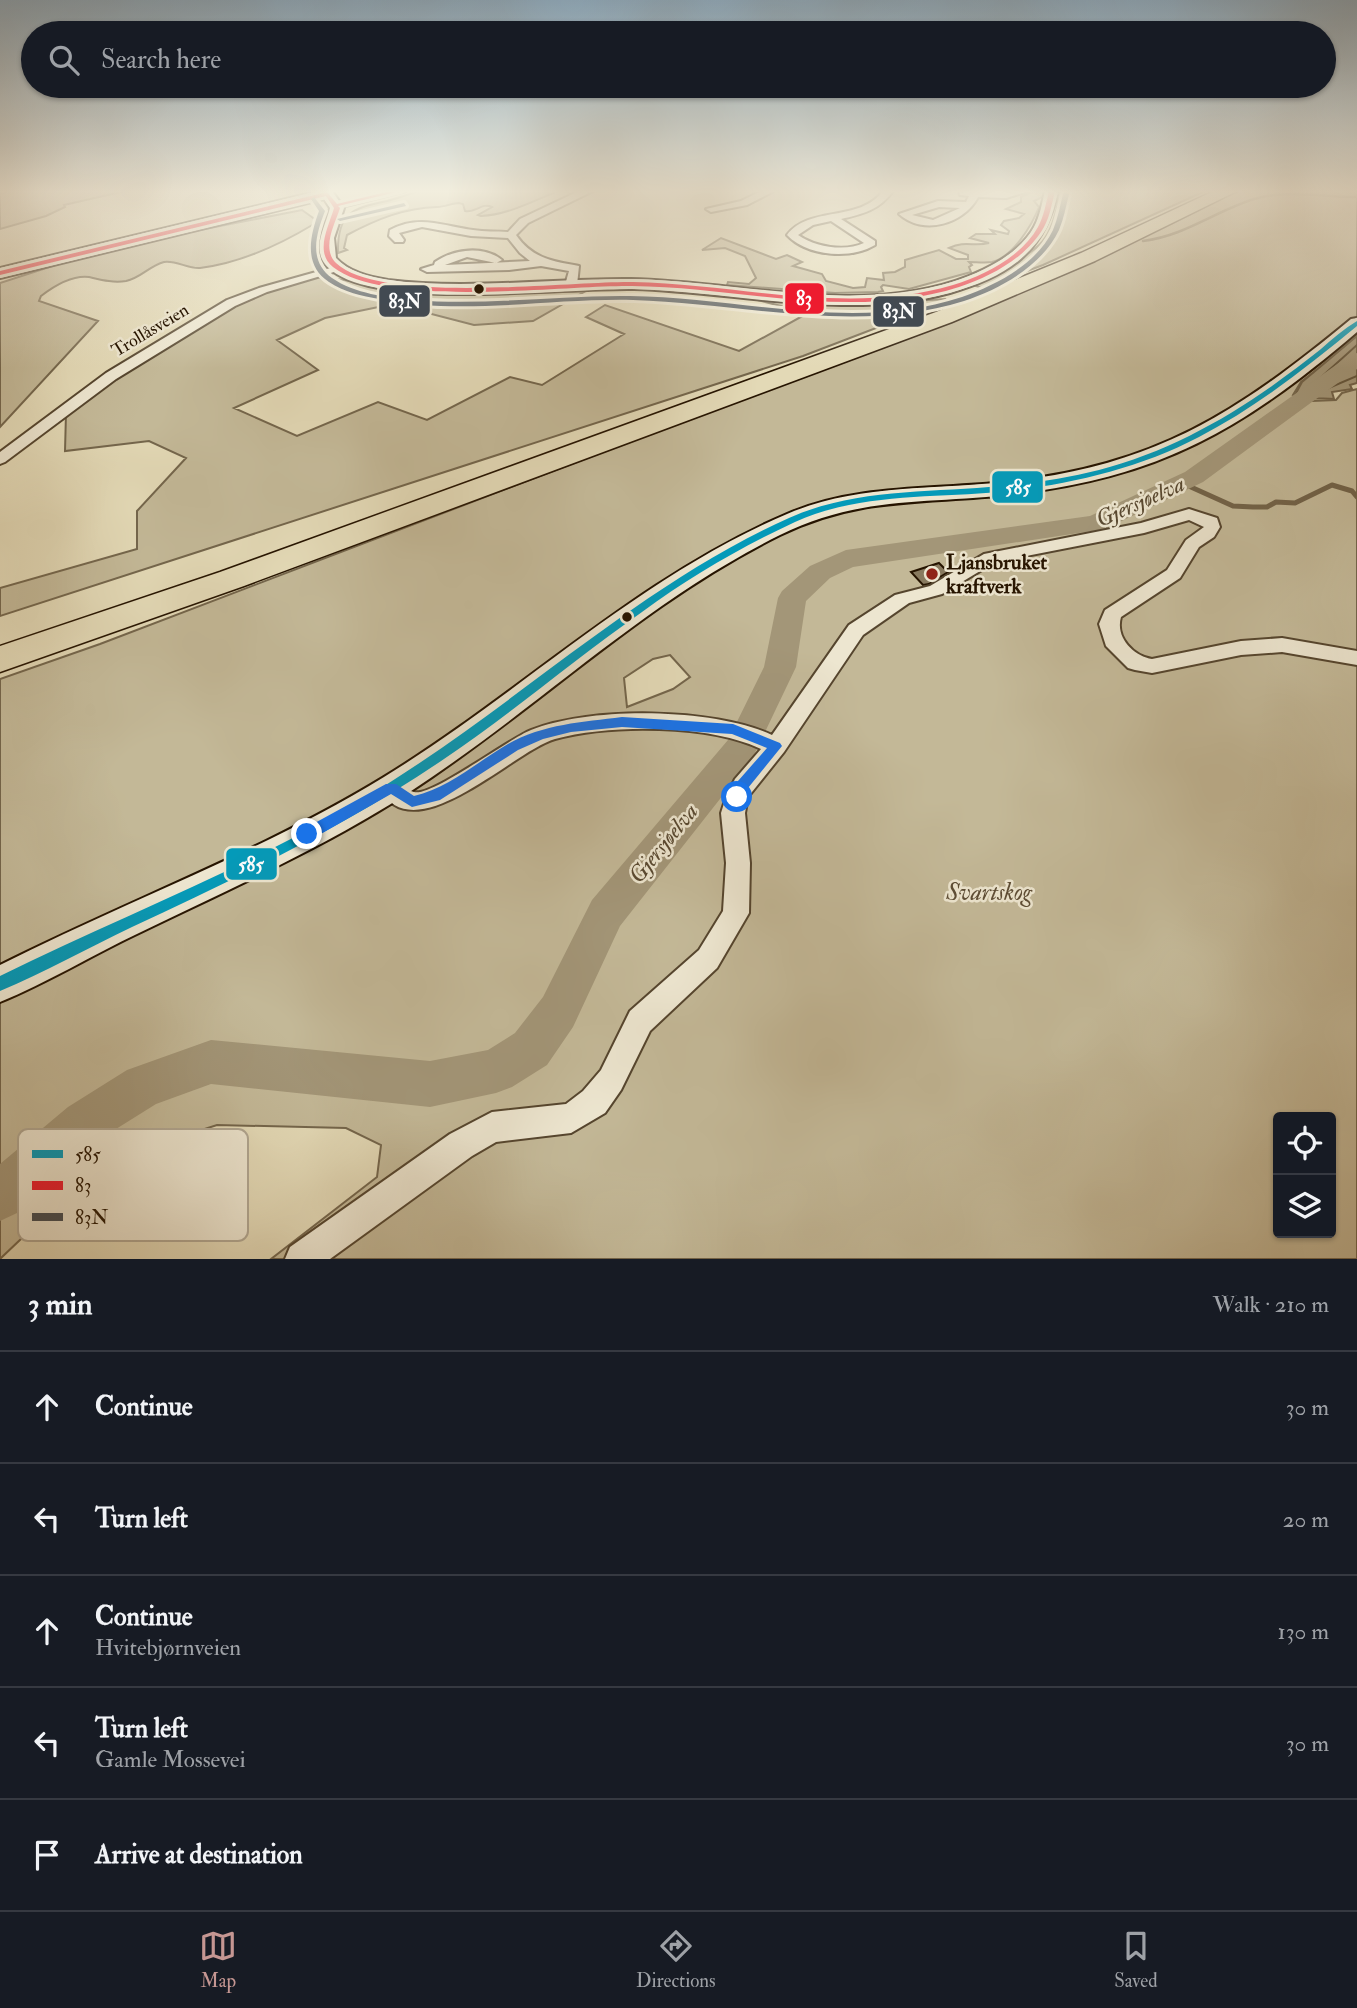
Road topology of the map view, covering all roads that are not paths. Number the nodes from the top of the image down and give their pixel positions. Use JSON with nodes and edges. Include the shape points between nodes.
{"nodes":[{"id":1,"x":91,"y":250,"type":"edge"},
{"id":2,"x":325,"y":250,"type":"edge"},
{"id":3,"x":523,"y":250,"type":"edge"},
{"id":4,"x":838,"y":250,"type":"edge"},
{"id":5,"x":859,"y":250,"type":"edge"},
{"id":6,"x":1021,"y":250,"type":"edge"},
{"id":7,"x":1091,"y":250,"type":"edge"},
{"id":8,"x":1102,"y":250,"type":"edge"},
{"id":9,"x":538,"y":262,"type":"junction"},
{"id":10,"x":338,"y":269,"type":"junction"},
{"id":11,"x":432,"y":269,"type":"dead end"},
{"id":12,"x":0,"y":273,"type":"edge"},
{"id":13,"x":564,"y":285,"type":"junction"},
{"id":14,"x":1357,"y":323,"type":"edge"},
{"id":15,"x":0,"y":459,"type":"edge"},
{"id":16,"x":0,"y":638,"type":"edge"},
{"id":17,"x":1357,"y":658,"type":"edge"},
{"id":18,"x":0,"y":659,"type":"edge"},
{"id":19,"x":767,"y":742,"type":"junction"},
{"id":20,"x":391,"y":788,"type":"junction"},
{"id":21,"x":0,"y":984,"type":"edge"},
{"id":22,"x":302,"y":1259,"type":"edge"}],
"edges":[{"from":1,"to":12,"type":"street"},
{"from":2,"to":10,"type":"street"},
{"from":3,"to":9,"type":"street"},
{"from":4,"to":5,"type":"street"},
{"from":6,"to":13,"type":"street","via":[[981,275],[932,292],[894,298]]},
{"from":7,"to":16,"type":"highway","via":[[875,338]]},
{"from":8,"to":18,"type":"highway","via":[[932,322]]},
{"from":9,"to":11,"type":"street"},
{"from":9,"to":13,"type":"street","via":[[569,268]]},
{"from":10,"to":13,"type":"street","via":[[373,282],[412,287]]},
{"from":10,"to":15,"type":"street","name":"Trollåsveien","via":[[231,303],[110,376]]},
{"from":14,"to":20,"type":"street","via":[[1234,418],[1149,459],[1042,485],[861,499],[782,525],[617,623],[480,728]]},
{"from":17,"to":19,"type":"street","via":[[1282,645],[1241,648],[1152,666],[1135,663],[1116,646],[1109,624],[1112,614],[1174,574],[1192,544],[1208,533],[1211,522],[1189,514],[1144,528],[990,558],[936,590],[902,598],[856,630]]},
{"from":19,"to":20,"type":"street","via":[[733,729],[622,722],[571,727],[514,747],[423,801],[403,798]]},
{"from":19,"to":22,"type":"street","via":[[733,813],[736,913],[708,960],[640,1021],[611,1080],[594,1102],[571,1118],[492,1127]]},
{"from":20,"to":21,"type":"main road"}]}
